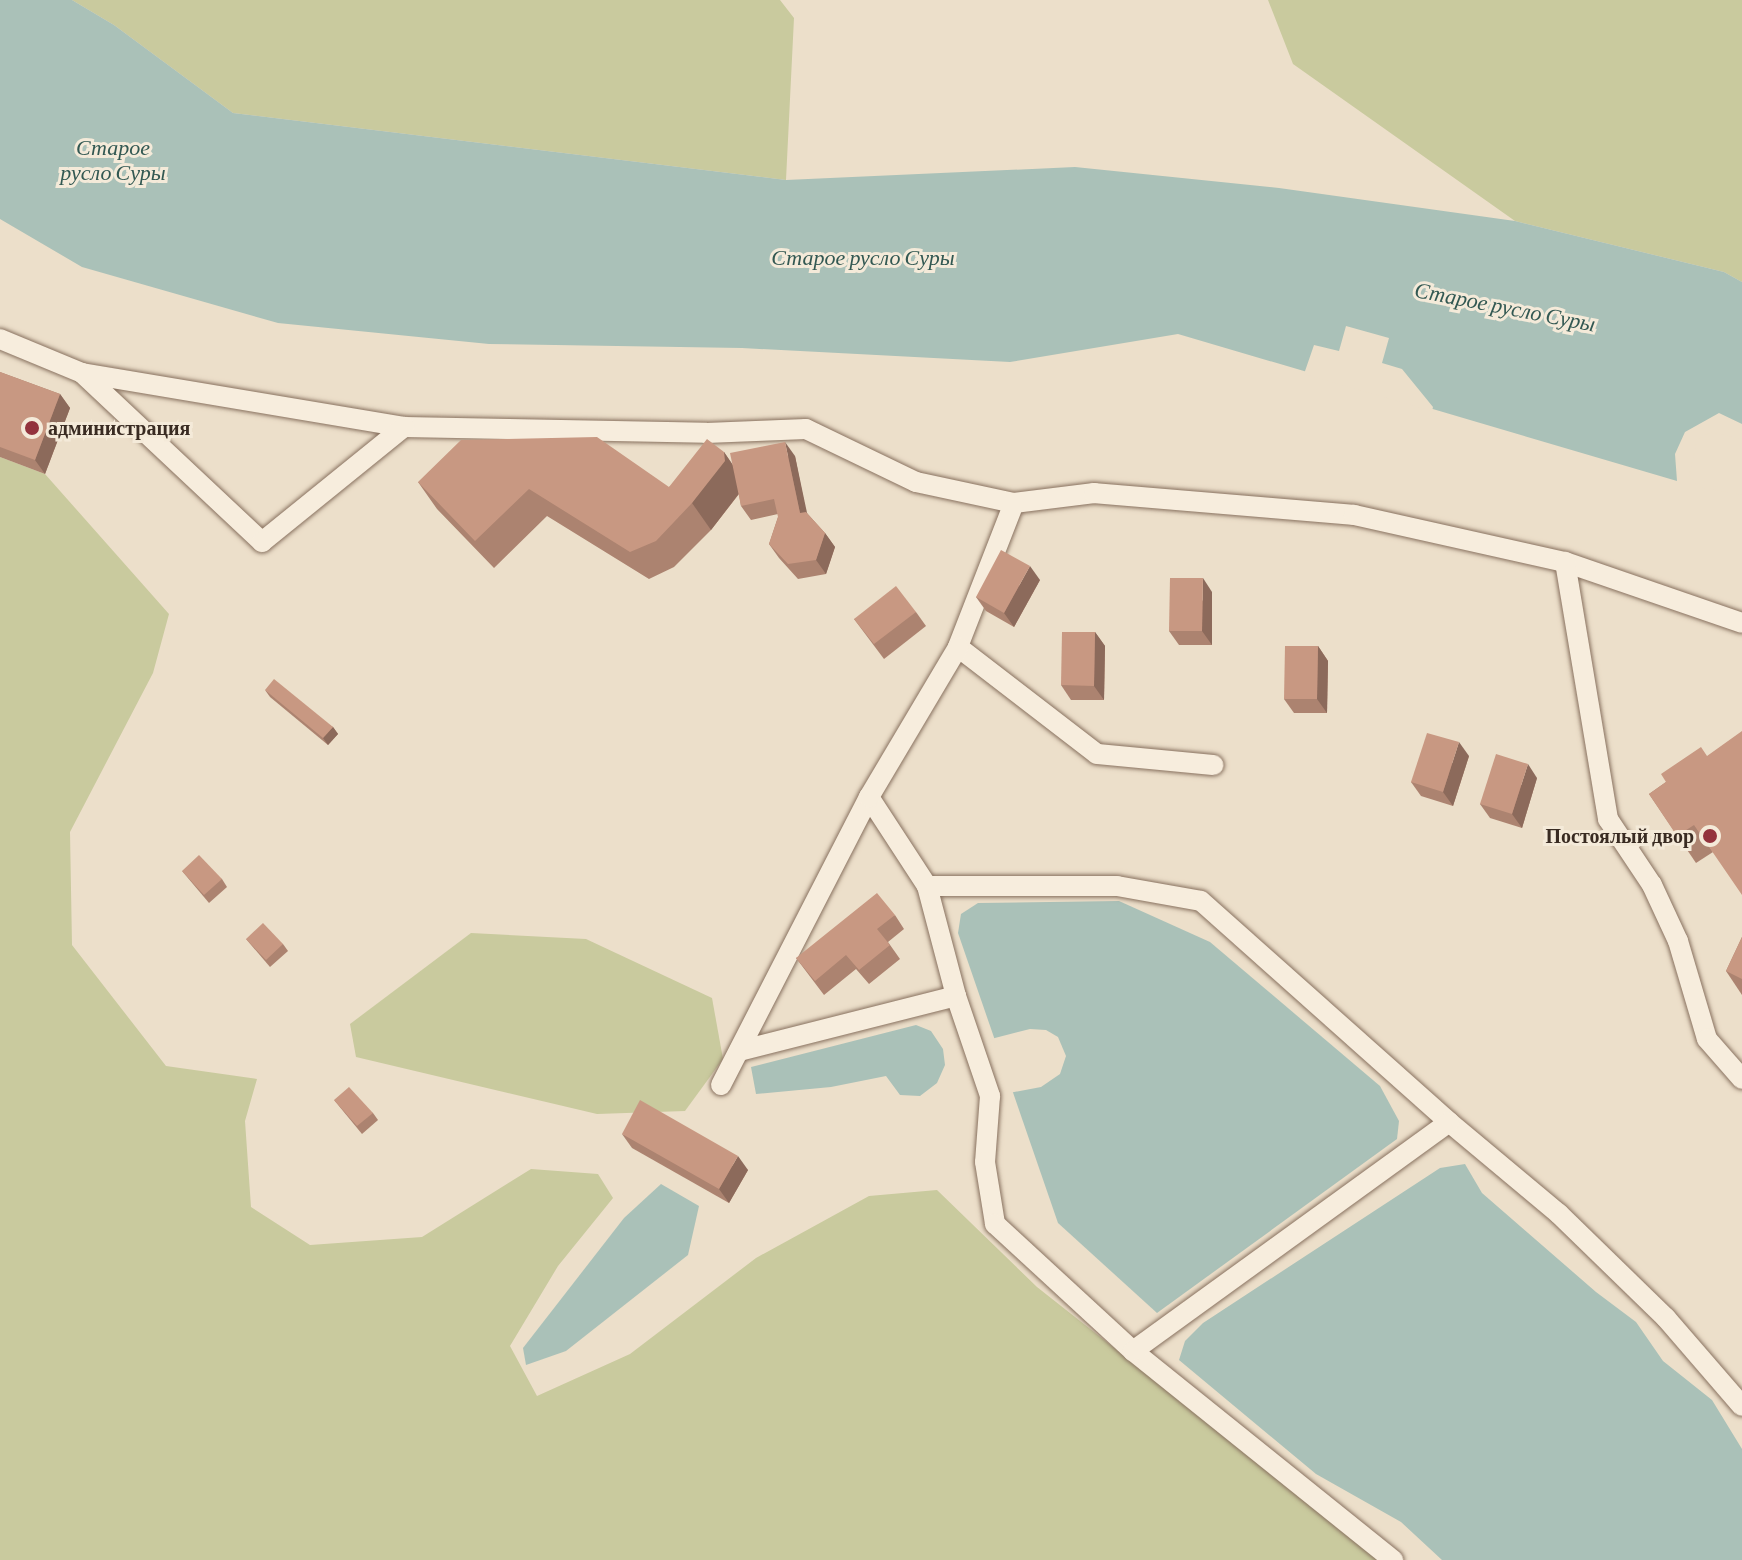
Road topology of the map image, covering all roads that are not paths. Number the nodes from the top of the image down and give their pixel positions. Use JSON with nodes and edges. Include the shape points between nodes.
{"nodes":[{"id":1,"x":0,"y":339,"type":"edge"},
{"id":2,"x":82,"y":373,"type":"junction"},
{"id":3,"x":404,"y":427,"type":"junction"},
{"id":4,"x":1014,"y":503,"type":"junction"},
{"id":5,"x":1565,"y":562,"type":"junction"},
{"id":6,"x":1742,"y":623,"type":"edge"},
{"id":7,"x":958,"y":647,"type":"junction"},
{"id":8,"x":1213,"y":765,"type":"dead end"},
{"id":9,"x":869,"y":797,"type":"junction"},
{"id":10,"x":927,"y":886,"type":"junction"},
{"id":11,"x":956,"y":996,"type":"junction"},
{"id":12,"x":739,"y":1051,"type":"junction"},
{"id":13,"x":1742,"y":1079,"type":"edge"},
{"id":14,"x":721,"y":1085,"type":"dead end"},
{"id":15,"x":1449,"y":1122,"type":"junction"},
{"id":16,"x":1133,"y":1351,"type":"junction"},
{"id":17,"x":1742,"y":1406,"type":"edge"},
{"id":18,"x":1393,"y":1560,"type":"edge"}],
"edges":[{"from":1,"to":2,"type":"lane"},
{"from":2,"to":3,"type":"lane"},
{"from":2,"to":3,"type":"lane","via":[[262,542]]},
{"from":3,"to":4,"type":"lane","via":[[706,433],[806,429],[916,482]]},
{"from":4,"to":5,"type":"lane","via":[[1094,493],[1354,515]]},
{"from":4,"to":7,"type":"lane"},
{"from":5,"to":6,"type":"lane"},
{"from":5,"to":13,"type":"lane","via":[[1608,819],[1652,885],[1678,941],[1707,1039]]},
{"from":7,"to":8,"type":"lane","via":[[1097,754]]},
{"from":7,"to":9,"type":"lane"},
{"from":9,"to":10,"type":"lane"},
{"from":9,"to":12,"type":"lane"},
{"from":10,"to":11,"type":"lane"},
{"from":10,"to":15,"type":"lane","via":[[1117,886],[1201,901]]},
{"from":11,"to":12,"type":"lane"},
{"from":11,"to":16,"type":"lane","via":[[990,1096],[985,1162],[995,1224]]},
{"from":12,"to":14,"type":"lane"},
{"from":15,"to":16,"type":"lane"},
{"from":15,"to":17,"type":"lane","via":[[1559,1214],[1666,1318]]},
{"from":16,"to":18,"type":"lane"}]}
